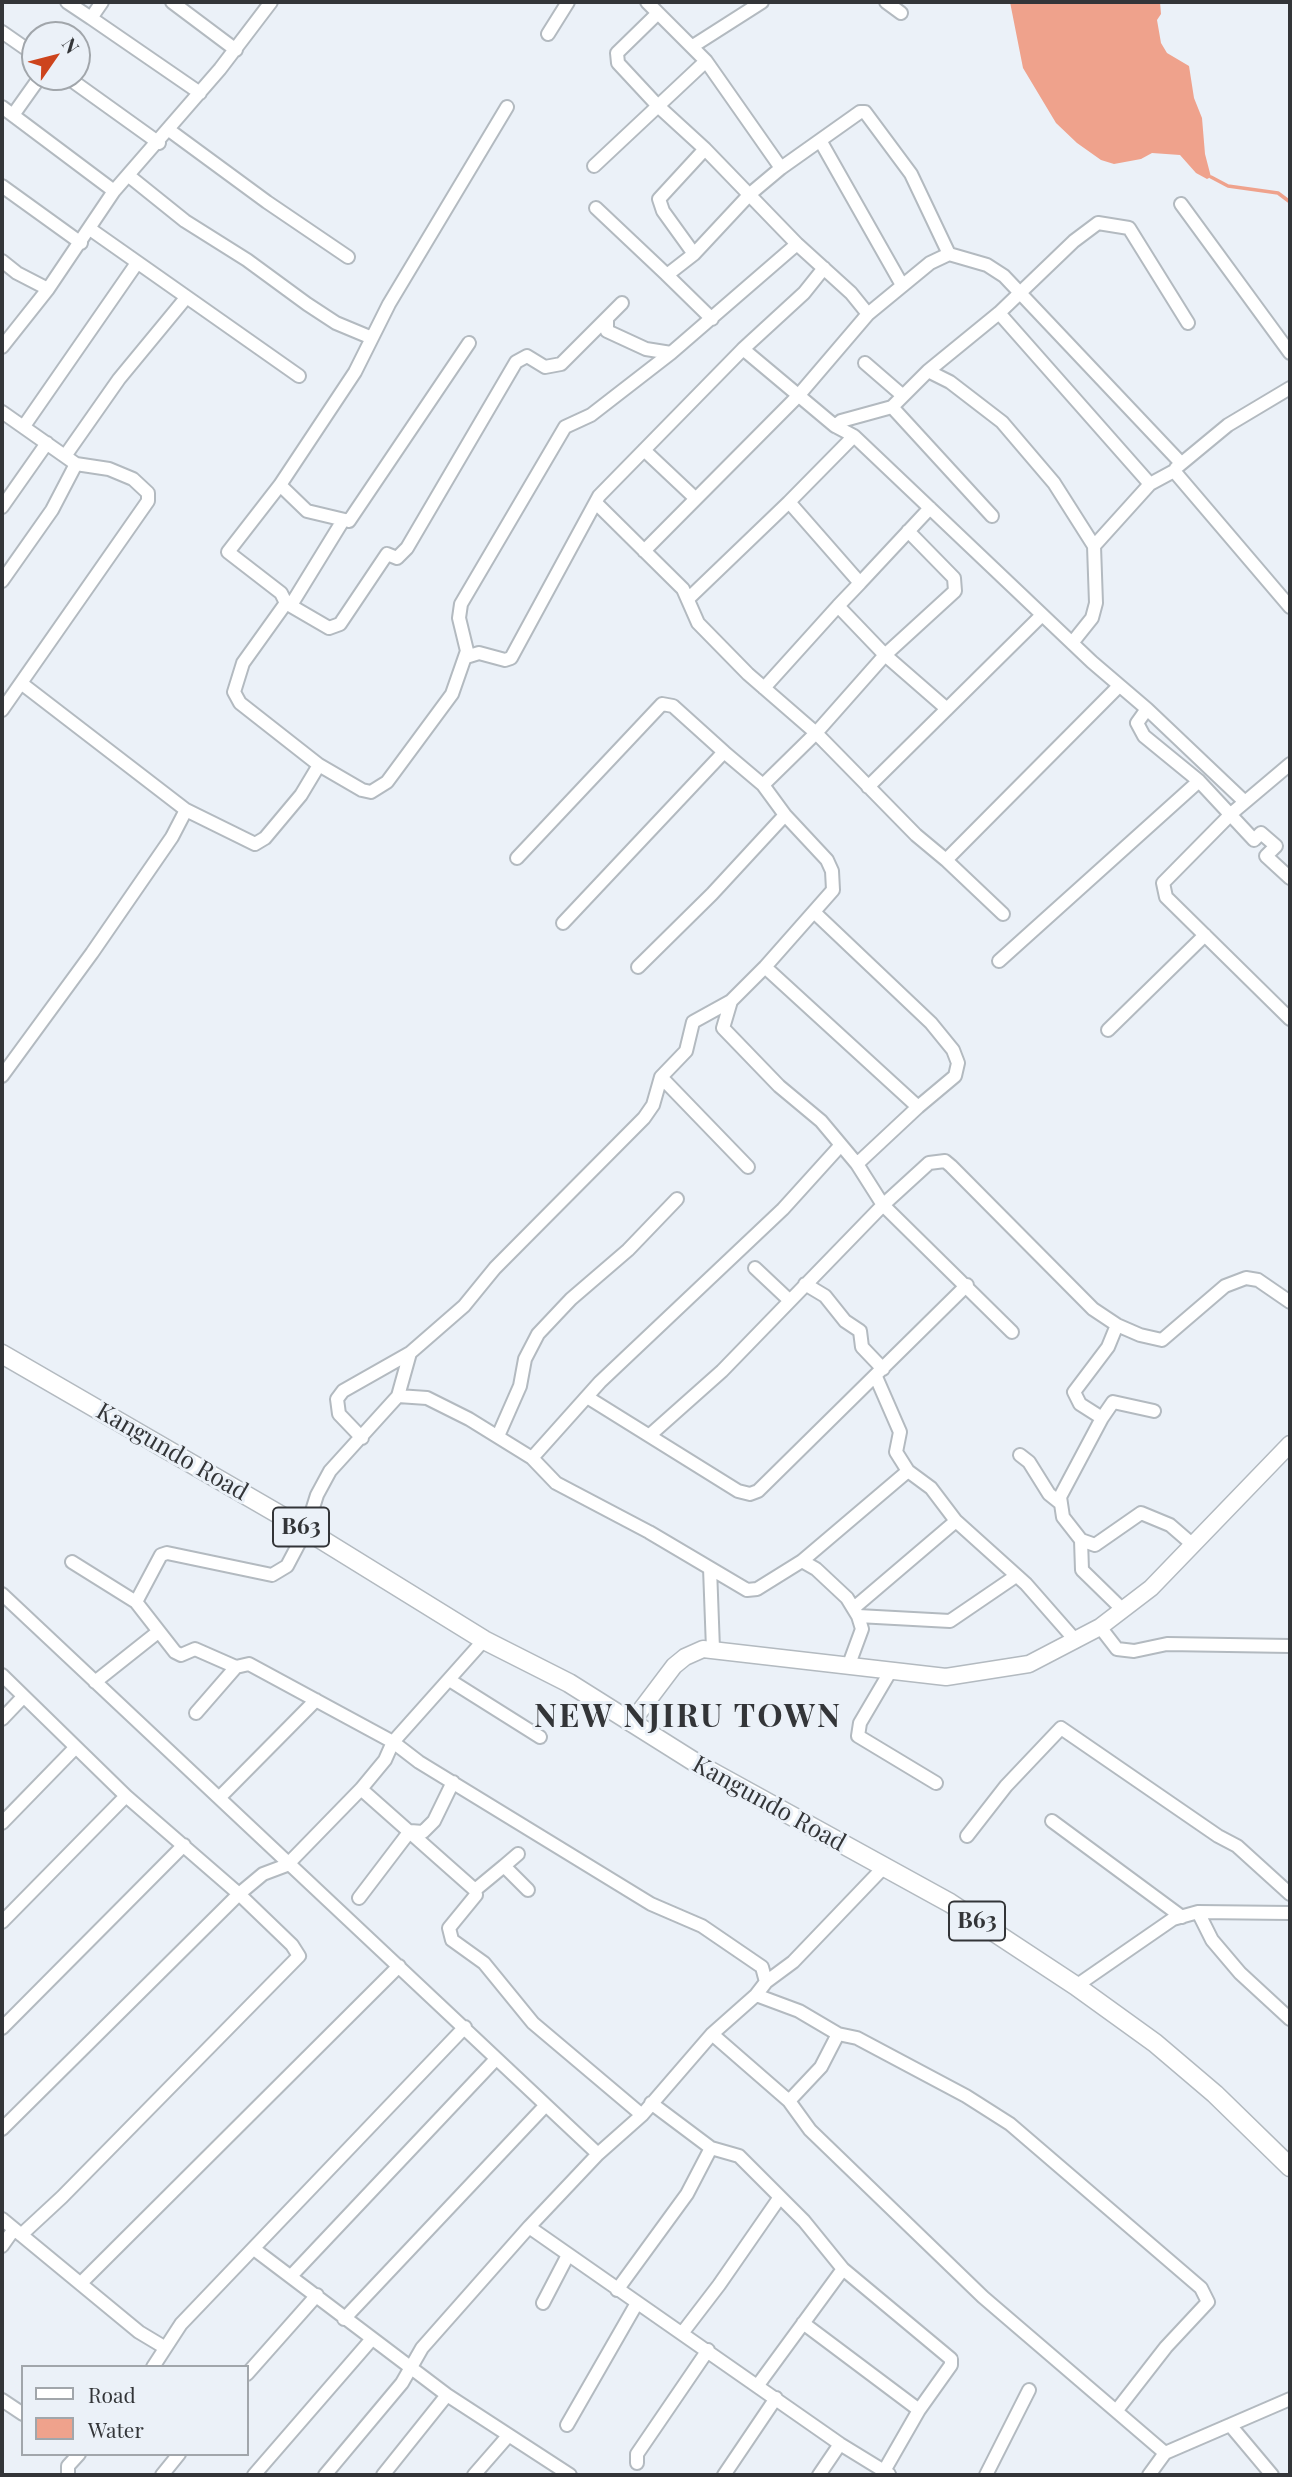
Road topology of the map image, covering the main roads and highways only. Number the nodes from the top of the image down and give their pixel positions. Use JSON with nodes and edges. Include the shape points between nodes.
{"nodes":[{"id":1,"x":2,"y":1354,"type":"edge"},
{"id":2,"x":1290,"y":1444,"type":"edge"},
{"id":3,"x":631,"y":1723,"type":"junction"},
{"id":4,"x":1290,"y":2167,"type":"edge"}],
"edges":[{"from":1,"to":3,"type":"highway","name":"Kangundo Road","number":"B63"},
{"from":2,"to":3,"type":"main road","via":[[1151,1588],[1100,1627],[1029,1664],[946,1677],[713,1649],[696,1651],[674,1666]]},
{"from":3,"to":4,"type":"highway","name":"Kangundo Road","number":"B63","via":[[809,1828],[950,1903],[1076,1986],[1195,2077]]}]}
